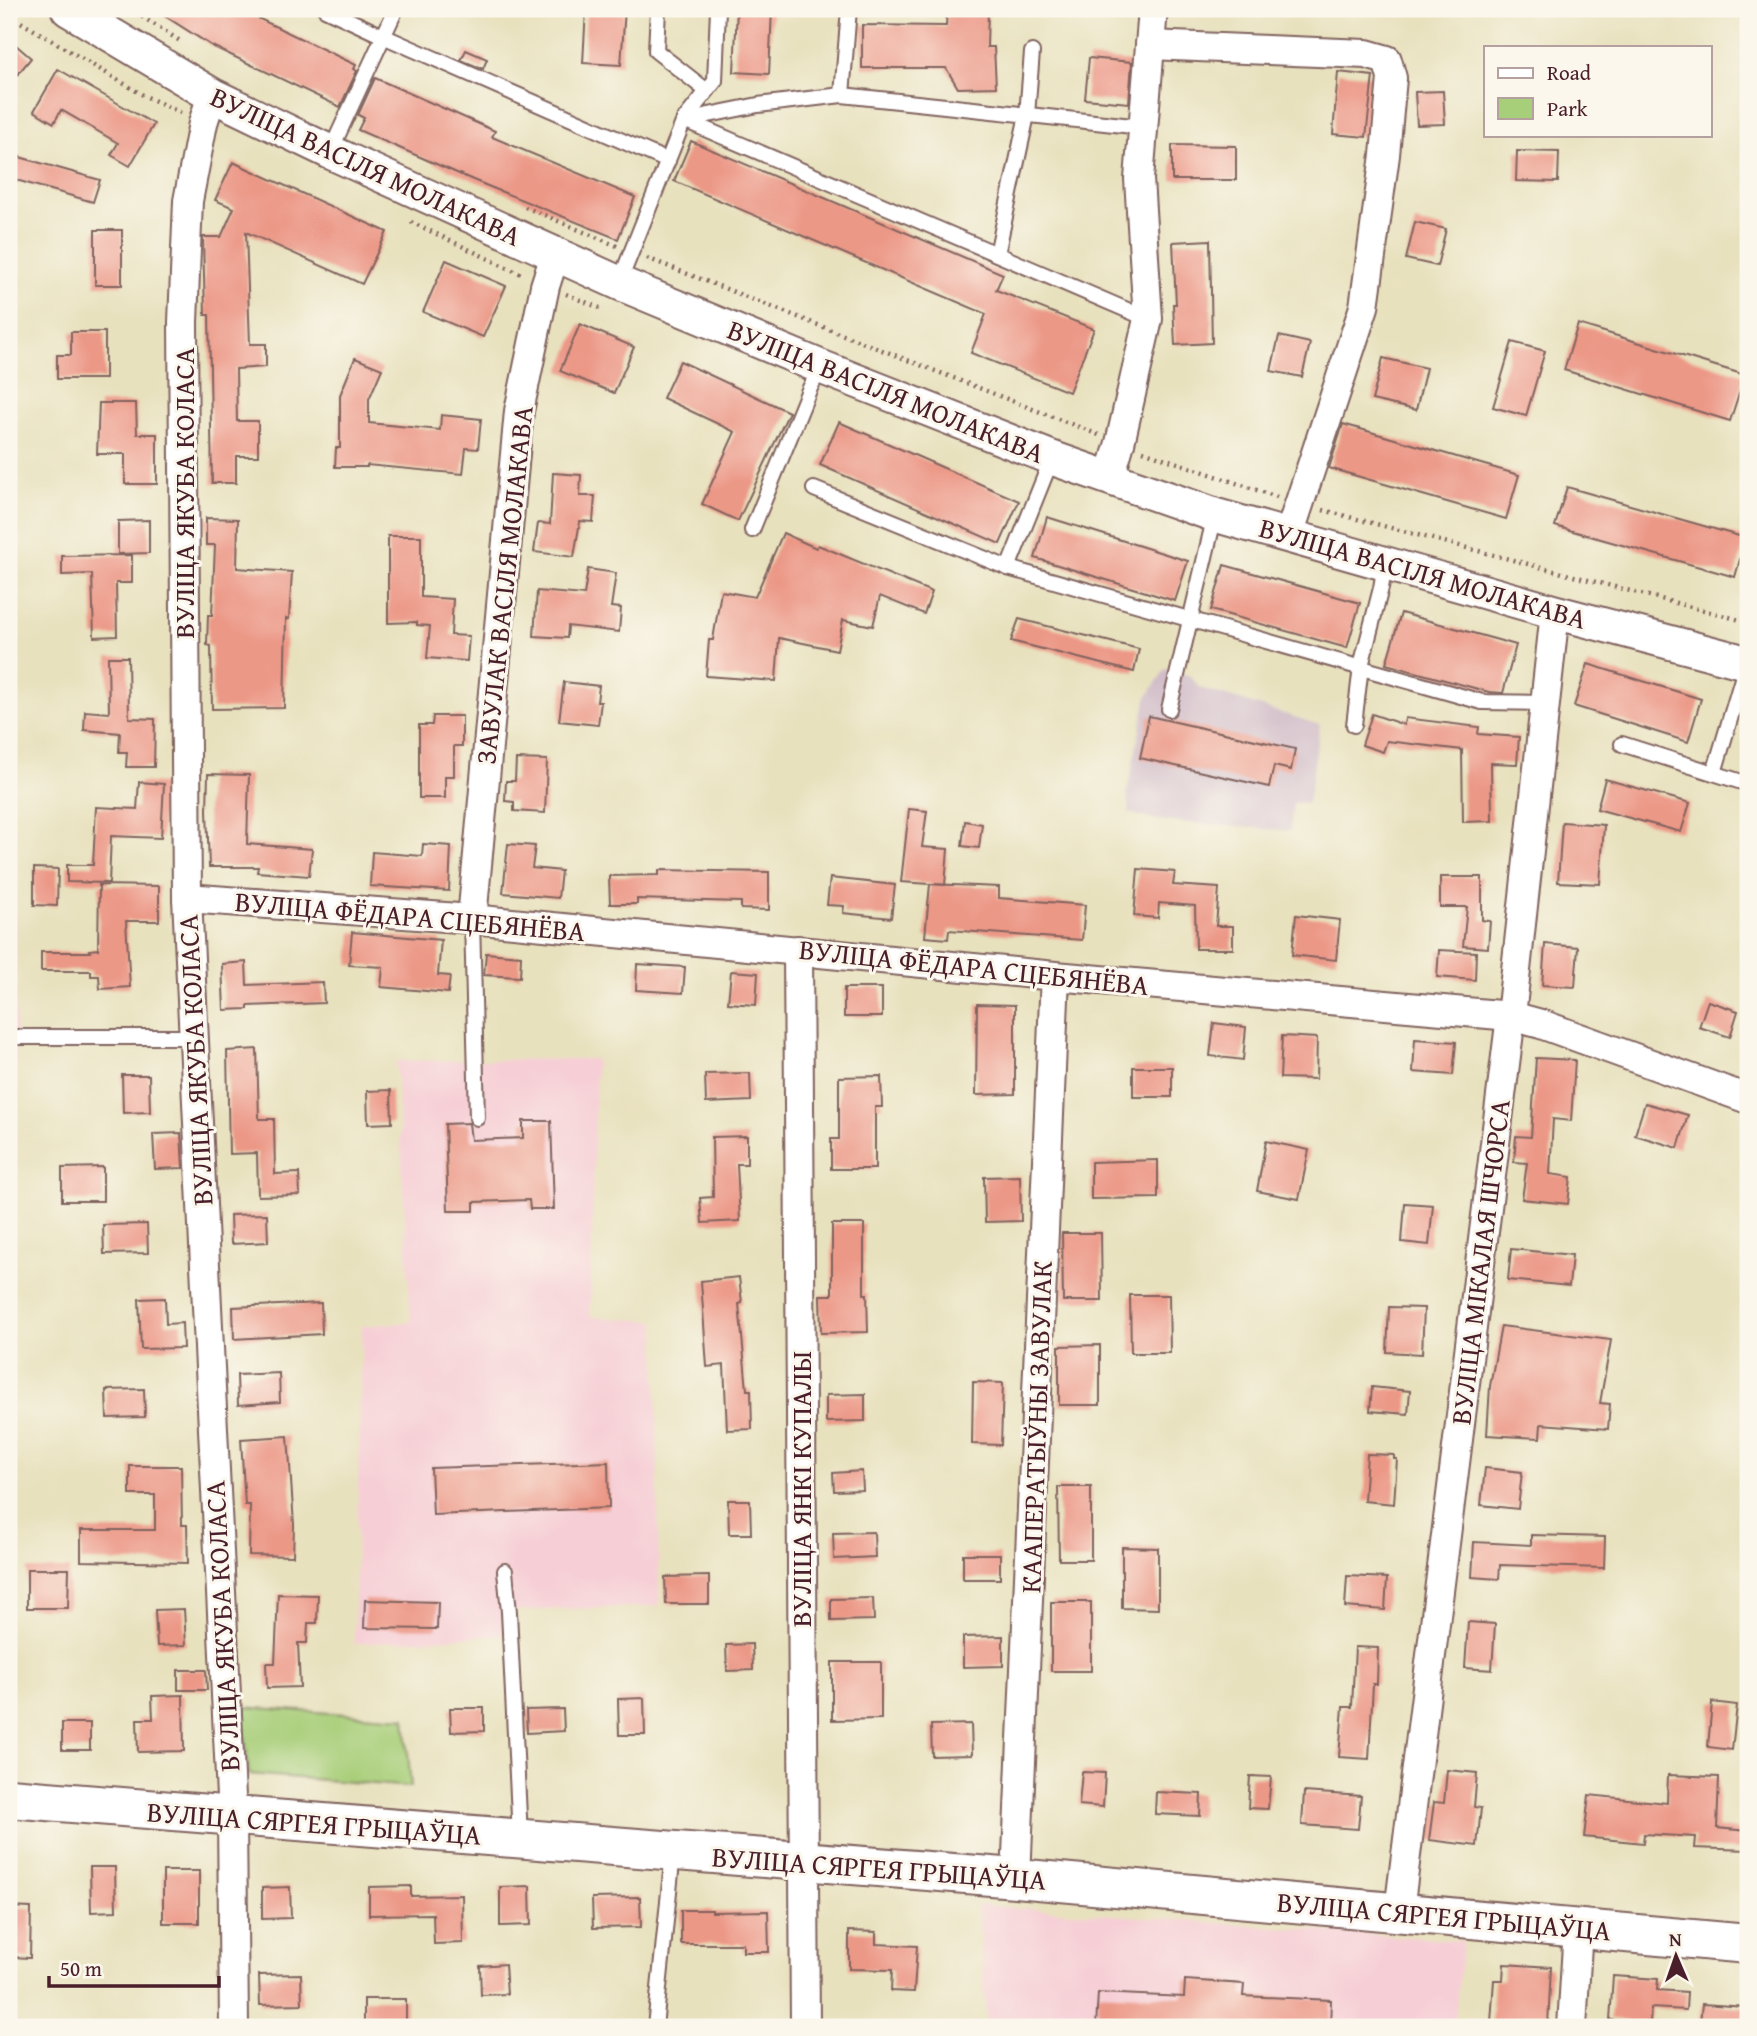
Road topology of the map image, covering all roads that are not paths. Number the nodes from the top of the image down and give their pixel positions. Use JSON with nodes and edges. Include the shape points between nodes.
{"nodes":[{"id":1,"x":68,"y":9,"type":"edge"},
{"id":2,"x":325,"y":9,"type":"edge"},
{"id":3,"x":396,"y":9,"type":"edge"},
{"id":4,"x":658,"y":9,"type":"edge"},
{"id":5,"x":718,"y":9,"type":"edge"},
{"id":6,"x":849,"y":9,"type":"edge"},
{"id":7,"x":1153,"y":9,"type":"edge"},
{"id":8,"x":383,"y":36,"type":"junction"},
{"id":9,"x":1150,"y":45,"type":"junction"},
{"id":10,"x":1032,"y":52,"type":"dead end"},
{"id":11,"x":707,"y":91,"type":"junction"},
{"id":12,"x":842,"y":94,"type":"junction"},
{"id":13,"x":212,"y":95,"type":"junction"},
{"id":14,"x":1027,"y":115,"type":"junction"},
{"id":15,"x":684,"y":120,"type":"junction"},
{"id":16,"x":1142,"y":127,"type":"junction"},
{"id":17,"x":330,"y":152,"type":"junction"},
{"id":18,"x":668,"y":161,"type":"junction"},
{"id":19,"x":997,"y":254,"type":"junction"},
{"id":20,"x":555,"y":255,"type":"junction"},
{"id":21,"x":619,"y":283,"type":"junction"},
{"id":22,"x":1148,"y":319,"type":"junction"},
{"id":23,"x":821,"y":367,"type":"junction"},
{"id":24,"x":1052,"y":458,"type":"junction"},
{"id":25,"x":1110,"y":477,"type":"junction"},
{"id":26,"x":814,"y":489,"type":"dead end"},
{"id":27,"x":1215,"y":514,"type":"junction"},
{"id":28,"x":752,"y":530,"type":"dead end"},
{"id":29,"x":1289,"y":535,"type":"junction"},
{"id":30,"x":1385,"y":563,"type":"junction"},
{"id":31,"x":1007,"y":568,"type":"junction"},
{"id":32,"x":1555,"y":612,"type":"junction"},
{"id":33,"x":1190,"y":620,"type":"junction"},
{"id":34,"x":1748,"y":661,"type":"edge"},
{"id":35,"x":1361,"y":666,"type":"junction"},
{"id":36,"x":1544,"y":703,"type":"junction"},
{"id":37,"x":1169,"y":709,"type":"dead end"},
{"id":38,"x":1354,"y":726,"type":"dead end"},
{"id":39,"x":1622,"y":744,"type":"dead end"},
{"id":40,"x":1714,"y":773,"type":"junction"},
{"id":41,"x":1748,"y":784,"type":"edge"},
{"id":42,"x":187,"y":898,"type":"junction"},
{"id":43,"x":472,"y":919,"type":"junction"},
{"id":44,"x":798,"y":950,"type":"junction"},
{"id":45,"x":1055,"y":976,"type":"junction"},
{"id":46,"x":1511,"y":1016,"type":"junction"},
{"id":47,"x":9,"y":1037,"type":"edge"},
{"id":48,"x":193,"y":1037,"type":"junction"},
{"id":49,"x":1748,"y":1099,"type":"edge"},
{"id":50,"x":478,"y":1118,"type":"dead end"},
{"id":51,"x":505,"y":1571,"type":"dead end"},
{"id":52,"x":9,"y":1798,"type":"edge"},
{"id":53,"x":232,"y":1817,"type":"junction"},
{"id":54,"x":520,"y":1839,"type":"junction"},
{"id":55,"x":673,"y":1852,"type":"junction"},
{"id":56,"x":804,"y":1861,"type":"junction"},
{"id":57,"x":1016,"y":1878,"type":"junction"},
{"id":58,"x":1399,"y":1911,"type":"junction"},
{"id":59,"x":1578,"y":1928,"type":"junction"},
{"id":60,"x":1748,"y":1944,"type":"edge"},
{"id":61,"x":234,"y":2027,"type":"edge"},
{"id":62,"x":654,"y":2027,"type":"edge"},
{"id":63,"x":805,"y":2027,"type":"edge"},
{"id":64,"x":1572,"y":2027,"type":"edge"}],
"edges":[{"from":1,"to":13,"type":"street","name":"ВУЛІЦА ВАСІЛЯ МОЛАКАВА"},
{"from":2,"to":8,"type":"lane"},
{"from":3,"to":8,"type":"lane"},
{"from":4,"to":11,"type":"lane","via":[[656,51]]},
{"from":5,"to":11,"type":"lane","via":[[715,81]]},
{"from":6,"to":12,"type":"lane"},
{"from":7,"to":9,"type":"street"},
{"from":8,"to":17,"type":"lane"},
{"from":8,"to":18,"type":"lane"},
{"from":9,"to":16,"type":"street"},
{"from":9,"to":29,"type":"street","via":[[1366,54],[1387,60],[1392,78],[1385,155],[1364,307]]},
{"from":10,"to":14,"type":"lane"},
{"from":11,"to":15,"type":"lane"},
{"from":12,"to":14,"type":"lane"},
{"from":12,"to":15,"type":"lane"},
{"from":13,"to":17,"type":"street","name":"ВУЛІЦА ВАСІЛЯ МОЛАКАВА"},
{"from":13,"to":42,"type":"street","name":"ВУЛІЦА ЯКУБА КОЛАСА","via":[[188,201],[183,321]]},
{"from":14,"to":16,"type":"lane"},
{"from":14,"to":19,"type":"lane"},
{"from":15,"to":18,"type":"lane"},
{"from":15,"to":19,"type":"lane"},
{"from":16,"to":22,"type":"street","via":[[1139,179]]},
{"from":17,"to":20,"type":"street","name":"ВУЛІЦА ВАСІЛЯ МОЛАКАВА"},
{"from":18,"to":21,"type":"lane"},
{"from":19,"to":22,"type":"lane"},
{"from":20,"to":21,"type":"street","name":"ВУЛІЦА ВАСІЛЯ МОЛАКАВА"},
{"from":20,"to":43,"type":"street","name":"ЗАВУЛАК ВАСІЛЯ МОЛАКАВА","via":[[519,411]]},
{"from":21,"to":23,"type":"street","name":"ВУЛІЦА ВАСІЛЯ МОЛАКАВА"},
{"from":22,"to":25,"type":"street"},
{"from":23,"to":24,"type":"street","name":"ВУЛІЦА ВАСІЛЯ МОЛАКАВА"},
{"from":23,"to":28,"type":"lane"},
{"from":24,"to":25,"type":"street","name":"ВУЛІЦА ВАСІЛЯ МОЛАКАВА"},
{"from":24,"to":31,"type":"lane"},
{"from":25,"to":27,"type":"street","name":"ВУЛІЦА ВАСІЛЯ МОЛАКАВА"},
{"from":26,"to":31,"type":"lane"},
{"from":27,"to":29,"type":"street","name":"ВУЛІЦА ВАСІЛЯ МОЛАКАВА"},
{"from":27,"to":33,"type":"lane"},
{"from":29,"to":30,"type":"street","name":"ВУЛІЦА ВАСІЛЯ МОЛАКАВА"},
{"from":30,"to":32,"type":"street","name":"ВУЛІЦА ВАСІЛЯ МОЛАКАВА"},
{"from":30,"to":35,"type":"lane"},
{"from":31,"to":33,"type":"lane"},
{"from":32,"to":34,"type":"street","name":"ВУЛІЦА ВАСІЛЯ МОЛАКАВА"},
{"from":32,"to":36,"type":"street","name":"ВУЛІЦА МІКАЛАЯ ШЧОРСА"},
{"from":33,"to":35,"type":"lane"},
{"from":33,"to":37,"type":"lane"},
{"from":34,"to":40,"type":"lane"},
{"from":35,"to":36,"type":"lane","via":[[1482,702]]},
{"from":35,"to":38,"type":"lane"},
{"from":36,"to":46,"type":"street","name":"ВУЛІЦА МІКАЛАЯ ШЧОРСА"},
{"from":39,"to":40,"type":"lane"},
{"from":40,"to":41,"type":"lane"},
{"from":42,"to":43,"type":"street","name":"ВУЛІЦА ФЁДАРА СЦЕБЯНЁВА"},
{"from":42,"to":48,"type":"street","name":"ВУЛІЦА ЯКУБА КОЛАСА"},
{"from":43,"to":44,"type":"street","name":"ВУЛІЦА ФЁДАРА СЦЕБЯНЁВА"},
{"from":43,"to":50,"type":"lane"},
{"from":44,"to":45,"type":"street","name":"ВУЛІЦА ФЁДАРА СЦЕБЯНЁВА"},
{"from":44,"to":56,"type":"street","name":"ВУЛІЦА ЯНКІ КУПАЛЫ"},
{"from":45,"to":46,"type":"street","name":"ВУЛІЦА ФЁДАРА СЦЕБЯНЁВА"},
{"from":45,"to":57,"type":"street","name":"КААПЕРАТЫЎНЫ ЗАВУЛАК"},
{"from":46,"to":49,"type":"street","name":"ВУЛІЦА ФЁДАРА СЦЕБЯНЁВА"},
{"from":46,"to":58,"type":"street","name":"ВУЛІЦА МІКАЛАЯ ШЧОРСА"},
{"from":47,"to":48,"type":"lane"},
{"from":48,"to":53,"type":"street","name":"ВУЛІЦА ЯКУБА КОЛАСА"},
{"from":51,"to":54,"type":"lane"},
{"from":52,"to":53,"type":"main road","name":"ВУЛІЦА СЯРГЕЯ ГРЫЦАЎЦА"},
{"from":53,"to":54,"type":"main road","name":"ВУЛІЦА СЯРГЕЯ ГРЫЦАЎЦА"},
{"from":53,"to":61,"type":"street","name":"ВУЛІЦА ЯКУБА КОЛАСА"},
{"from":54,"to":55,"type":"main road","name":"ВУЛІЦА СЯРГЕЯ ГРЫЦАЎЦА"},
{"from":55,"to":56,"type":"main road","name":"ВУЛІЦА СЯРГЕЯ ГРЫЦАЎЦА"},
{"from":55,"to":62,"type":"lane"},
{"from":56,"to":57,"type":"main road","name":"ВУЛІЦА СЯРГЕЯ ГРЫЦАЎЦА"},
{"from":56,"to":63,"type":"street","name":"ВУЛІЦА ЯНКІ КУПАЛЫ"},
{"from":57,"to":58,"type":"main road","name":"ВУЛІЦА СЯРГЕЯ ГРЫЦАЎЦА"},
{"from":58,"to":59,"type":"main road","name":"ВУЛІЦА СЯРГЕЯ ГРЫЦАЎЦА"},
{"from":59,"to":60,"type":"main road","name":"ВУЛІЦА СЯРГЕЯ ГРЫЦАЎЦА"},
{"from":59,"to":64,"type":"street"}]}
